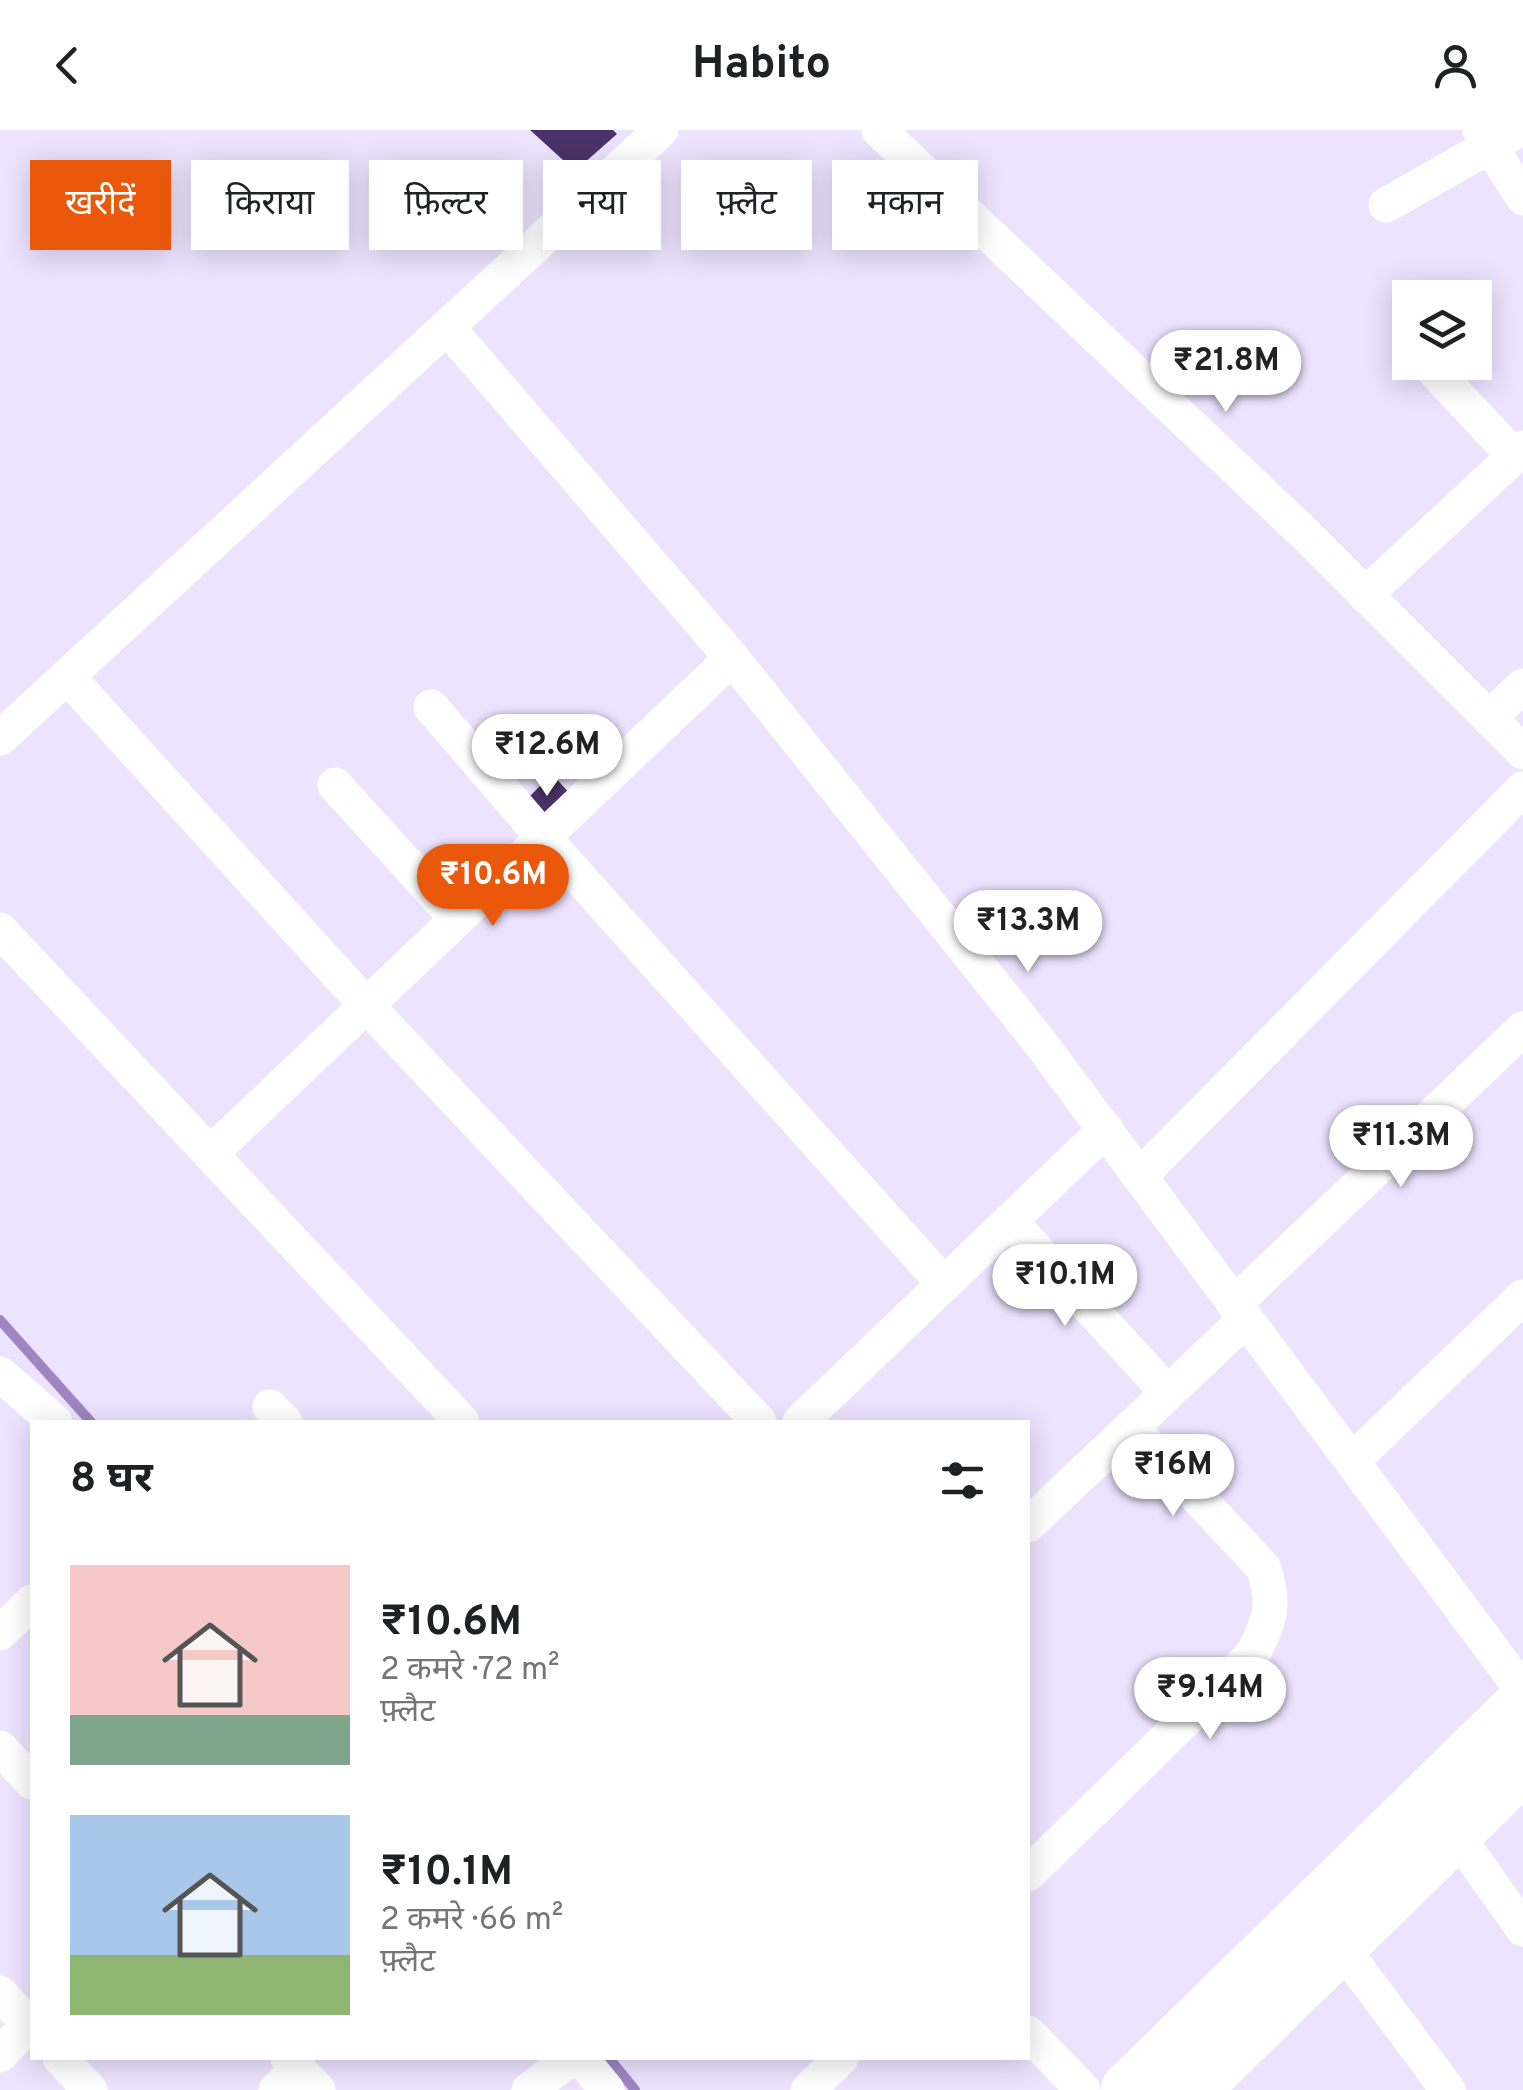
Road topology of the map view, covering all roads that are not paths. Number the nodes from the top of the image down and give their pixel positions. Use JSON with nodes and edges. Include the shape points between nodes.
{"nodes":[{"id":1,"x":661,"y":130,"type":"edge"},
{"id":2,"x":879,"y":130,"type":"edge"},
{"id":3,"x":1496,"y":135,"type":"edge"},
{"id":4,"x":1523,"y":198,"type":"edge"},
{"id":5,"x":1386,"y":205,"type":"dead end"},
{"id":6,"x":446,"y":327,"type":"junction"},
{"id":7,"x":1445,"y":380,"type":"edge"},
{"id":8,"x":1519,"y":452,"type":"edge"},
{"id":9,"x":1365,"y":594,"type":"junction"},
{"id":10,"x":732,"y":658,"type":"junction"},
{"id":11,"x":68,"y":676,"type":"junction"},
{"id":12,"x":1523,"y":686,"type":"edge"},
{"id":13,"x":432,"y":707,"type":"dead end"},
{"id":14,"x":1489,"y":718,"type":"junction"},
{"id":15,"x":0,"y":738,"type":"edge"},
{"id":16,"x":1523,"y":752,"type":"edge"},
{"id":17,"x":335,"y":785,"type":"dead end"},
{"id":18,"x":1523,"y":790,"type":"edge"},
{"id":19,"x":543,"y":837,"type":"junction"},
{"id":20,"x":457,"y":919,"type":"junction"},
{"id":21,"x":0,"y":930,"type":"edge"},
{"id":22,"x":366,"y":1005,"type":"junction"},
{"id":23,"x":1523,"y":1029,"type":"edge"},
{"id":24,"x":1106,"y":1130,"type":"junction"},
{"id":25,"x":210,"y":1154,"type":"junction"},
{"id":26,"x":1140,"y":1176,"type":"junction"},
{"id":27,"x":1010,"y":1221,"type":"junction"},
{"id":28,"x":944,"y":1284,"type":"junction"},
{"id":29,"x":1523,"y":1297,"type":"edge"},
{"id":30,"x":1240,"y":1311,"type":"junction"},
{"id":31,"x":7,"y":1391,"type":"edge"},
{"id":32,"x":1168,"y":1393,"type":"junction"},
{"id":33,"x":52,"y":1420,"type":"edge"},
{"id":34,"x":460,"y":1420,"type":"edge"},
{"id":35,"x":757,"y":1420,"type":"edge"},
{"id":36,"x":802,"y":1420,"type":"edge"},
{"id":37,"x":1132,"y":1427,"type":"junction"},
{"id":38,"x":1352,"y":1462,"type":"junction"},
{"id":39,"x":1030,"y":1523,"type":"edge"},
{"id":40,"x":30,"y":1604,"type":"edge"},
{"id":41,"x":0,"y":1633,"type":"edge"},
{"id":42,"x":1523,"y":1691,"type":"edge"},
{"id":43,"x":1523,"y":1704,"type":"edge"},
{"id":44,"x":0,"y":1748,"type":"edge"},
{"id":45,"x":1523,"y":1766,"type":"edge"},
{"id":46,"x":30,"y":1780,"type":"edge"},
{"id":47,"x":1455,"y":1833,"type":"junction"},
{"id":48,"x":1030,"y":1872,"type":"edge"},
{"id":49,"x":1523,"y":1929,"type":"edge"},
{"id":50,"x":1340,"y":1945,"type":"junction"},
{"id":51,"x":0,"y":1993,"type":"edge"},
{"id":52,"x":30,"y":2023,"type":"edge"},
{"id":53,"x":30,"y":2025,"type":"edge"},
{"id":54,"x":1030,"y":2035,"type":"edge"},
{"id":55,"x":0,"y":2054,"type":"edge"},
{"id":56,"x":62,"y":2060,"type":"edge"},
{"id":57,"x":569,"y":2060,"type":"edge"},
{"id":58,"x":582,"y":2060,"type":"edge"},
{"id":59,"x":838,"y":2060,"type":"edge"},
{"id":60,"x":90,"y":2090,"type":"edge"},
{"id":61,"x":529,"y":2090,"type":"edge"},
{"id":62,"x":607,"y":2090,"type":"edge"},
{"id":63,"x":808,"y":2090,"type":"edge"},
{"id":64,"x":1083,"y":2090,"type":"edge"},
{"id":65,"x":1128,"y":2090,"type":"edge"},
{"id":66,"x":1192,"y":2090,"type":"edge"},
{"id":67,"x":1448,"y":2090,"type":"edge"}],
"edges":[{"from":1,"to":6,"type":"street"},
{"from":2,"to":9,"type":"street"},
{"from":3,"to":4,"type":"street"},
{"from":3,"to":5,"type":"street"},
{"from":6,"to":10,"type":"street"},
{"from":6,"to":11,"type":"street"},
{"from":7,"to":8,"type":"street"},
{"from":8,"to":9,"type":"street"},
{"from":9,"to":14,"type":"street"},
{"from":10,"to":19,"type":"street"},
{"from":10,"to":24,"type":"street"},
{"from":11,"to":15,"type":"street"},
{"from":11,"to":22,"type":"street"},
{"from":12,"to":14,"type":"street"},
{"from":13,"to":19,"type":"street"},
{"from":14,"to":16,"type":"street"},
{"from":17,"to":20,"type":"street"},
{"from":18,"to":26,"type":"street"},
{"from":19,"to":20,"type":"street"},
{"from":19,"to":28,"type":"street"},
{"from":20,"to":22,"type":"street"},
{"from":21,"to":25,"type":"street"},
{"from":22,"to":25,"type":"street"},
{"from":22,"to":35,"type":"street"},
{"from":23,"to":30,"type":"street"},
{"from":24,"to":26,"type":"street"},
{"from":24,"to":27,"type":"street"},
{"from":25,"to":34,"type":"street"},
{"from":26,"to":30,"type":"street"},
{"from":27,"to":28,"type":"street"},
{"from":27,"to":32,"type":"street"},
{"from":28,"to":36,"type":"street"},
{"from":29,"to":38,"type":"street"},
{"from":30,"to":32,"type":"street"},
{"from":30,"to":38,"type":"street"},
{"from":31,"to":33,"type":"street"},
{"from":32,"to":37,"type":"street"},
{"from":37,"to":39,"type":"street"},
{"from":37,"to":48,"type":"street","via":[[1262,1567],[1272,1591],[1269,1622],[1253,1654]]},
{"from":38,"to":42,"type":"street"},
{"from":40,"to":41,"type":"street"},
{"from":43,"to":65,"type":"highway"},
{"from":44,"to":46,"type":"street"},
{"from":45,"to":47,"type":"highway"},
{"from":47,"to":49,"type":"street"},
{"from":47,"to":50,"type":"highway"},
{"from":50,"to":66,"type":"highway"},
{"from":50,"to":67,"type":"street"},
{"from":51,"to":52,"type":"street"},
{"from":53,"to":55,"type":"street"},
{"from":54,"to":64,"type":"street"},
{"from":56,"to":60,"type":"street"},
{"from":57,"to":61,"type":"street"},
{"from":58,"to":62,"type":"street"},
{"from":59,"to":63,"type":"street"}]}
